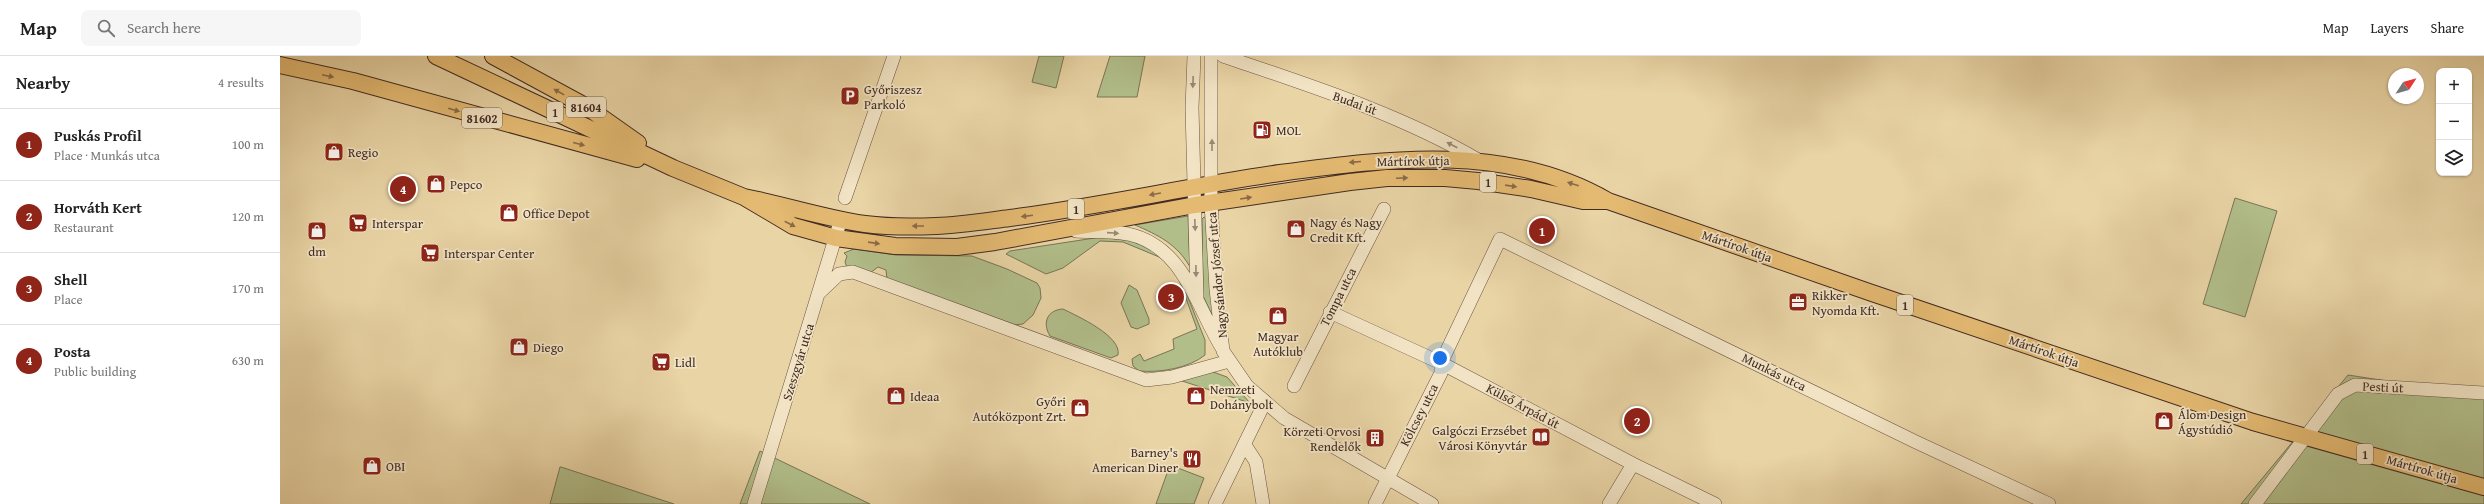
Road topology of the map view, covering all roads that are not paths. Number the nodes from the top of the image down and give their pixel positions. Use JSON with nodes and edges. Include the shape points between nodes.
{"nodes":[{"id":1,"x":436,"y":56,"type":"edge"},
{"id":2,"x":493,"y":56,"type":"edge"},
{"id":3,"x":894,"y":56,"type":"edge"},
{"id":4,"x":1194,"y":56,"type":"edge"},
{"id":5,"x":1211,"y":56,"type":"edge"},
{"id":6,"x":1223,"y":56,"type":"edge"},
{"id":7,"x":285,"y":66,"type":"edge"},
{"id":8,"x":1481,"y":162,"type":"junction"},
{"id":9,"x":673,"y":168,"type":"junction"},
{"id":10,"x":1212,"y":184,"type":"junction"},
{"id":11,"x":1194,"y":187,"type":"junction"},
{"id":12,"x":744,"y":197,"type":"junction"},
{"id":13,"x":845,"y":198,"type":"dead end"},
{"id":14,"x":1608,"y":201,"type":"junction"},
{"id":15,"x":1212,"y":203,"type":"junction"},
{"id":16,"x":1195,"y":205,"type":"junction"},
{"id":17,"x":1384,"y":209,"type":"dead end"},
{"id":18,"x":841,"y":219,"type":"junction"},
{"id":19,"x":1060,"y":230,"type":"junction"},
{"id":20,"x":836,"y":238,"type":"junction"},
{"id":21,"x":1500,"y":239,"type":"joint"},
{"id":22,"x":819,"y":293,"type":"junction"},
{"id":23,"x":1197,"y":297,"type":"junction"},
{"id":24,"x":1330,"y":312,"type":"junction"},
{"id":25,"x":1226,"y":356,"type":"junction"},
{"id":26,"x":1441,"y":363,"type":"junction"},
{"id":27,"x":1294,"y":386,"type":"dead end"},
{"id":28,"x":2484,"y":393,"type":"edge"},
{"id":29,"x":1265,"y":402,"type":"junction"},
{"id":30,"x":2305,"y":437,"type":"junction"},
{"id":31,"x":1245,"y":445,"type":"junction"},
{"id":32,"x":1633,"y":464,"type":"junction"},
{"id":33,"x":1388,"y":477,"type":"junction"},
{"id":34,"x":2484,"y":487,"type":"edge"},
{"id":35,"x":754,"y":504,"type":"edge"},
{"id":36,"x":1215,"y":504,"type":"edge"},
{"id":37,"x":1263,"y":504,"type":"edge"},
{"id":38,"x":1375,"y":504,"type":"edge"},
{"id":39,"x":1432,"y":504,"type":"edge"},
{"id":40,"x":1609,"y":504,"type":"edge"},
{"id":41,"x":1715,"y":504,"type":"edge"},
{"id":42,"x":2049,"y":504,"type":"edge"},
{"id":43,"x":2256,"y":504,"type":"edge"}],
"edges":[{"from":1,"to":9,"type":"main road","number":"1"},
{"from":9,"to":2,"type":"main road","number":"81604","one_way":true,"via":[[587,107]]},
{"from":3,"to":13,"type":"street"},
{"from":4,"to":11,"type":"street","one_way":true},
{"from":10,"to":5,"type":"street","name":"Nagysándor József utca","one_way":true},
{"from":8,"to":6,"type":"street","name":"Budai út","one_way":true,"via":[[1421,129],[1375,110]]},
{"from":7,"to":9,"type":"main road","number":"81602","one_way":true,"via":[[353,81]]},
{"from":8,"to":10,"type":"main road","name":"Mártírok útja","number":"1","one_way":true,"via":[[1419,158],[1351,162]]},
{"from":14,"to":8,"type":"main road","name":"Mártírok útja","number":"1","one_way":true,"via":[[1585,188],[1542,174]]},
{"from":9,"to":12,"type":"main road","number":"1"},
{"from":10,"to":11,"type":"main road","number":"1"},
{"from":10,"to":15,"type":"street","name":"Nagysándor József utca"},
{"from":11,"to":16,"type":"street"},
{"from":11,"to":18,"type":"main road","number":"1","one_way":true,"via":[[1058,212],[956,225],[892,226]]},
{"from":12,"to":18,"type":"main road","number":"1"},
{"from":12,"to":20,"type":"main road","number":"1","one_way":true,"via":[[793,226]]},
{"from":15,"to":14,"type":"main road","name":"Mártírok útja","number":"1","one_way":true,"via":[[1350,182],[1418,177],[1478,180],[1583,201]]},
{"from":14,"to":30,"type":"main road","name":"Mártírok útja","number":"1","via":[[2240,418]]},
{"from":15,"to":16,"type":"main road","number":"1"},
{"from":15,"to":25,"type":"street","name":"Nagysándor József utca","via":[[1216,289]]},
{"from":16,"to":19,"type":"main road","number":"1"},
{"from":16,"to":23,"type":"street","one_way":true},
{"from":17,"to":24,"type":"street","name":"Tompa utca"},
{"from":18,"to":20,"type":"street","name":"Szeszgyár utca"},
{"from":20,"to":19,"type":"main road","number":"1","one_way":true,"via":[[895,246],[957,247]]},
{"from":19,"to":23,"type":"street","one_way":true,"via":[[1127,234],[1142,238],[1176,262]]},
{"from":20,"to":22,"type":"street","name":"Szeszgyár utca"},
{"from":21,"to":26,"type":"street","name":"Kölcsey utca"},
{"from":21,"to":42,"type":"street","name":"Munkás utca"},
{"from":22,"to":25,"type":"street","via":[[839,274],[846,272],[861,275],[1146,380],[1172,377]]},
{"from":22,"to":35,"type":"street","name":"Szeszgyár utca"},
{"from":23,"to":25,"type":"street","via":[[1207,325]]},
{"from":24,"to":26,"type":"street","name":"Külső Árpád út"},
{"from":24,"to":27,"type":"street","name":"Tompa utca"},
{"from":25,"to":29,"type":"street","name":"Nagysándor József utca","via":[[1247,386]]},
{"from":26,"to":32,"type":"street","name":"Külső Árpád út"},
{"from":26,"to":33,"type":"street","name":"Kölcsey utca","via":[[1441,373]]},
{"from":28,"to":30,"type":"street","name":"Pesti út","via":[[2355,385],[2338,394]]},
{"from":29,"to":31,"type":"street"},
{"from":29,"to":33,"type":"street","name":"Nagysándor József utca","via":[[1284,418]]},
{"from":30,"to":34,"type":"main road","name":"Mártírok útja","number":"1"},
{"from":30,"to":43,"type":"street","name":"Pesti út"},
{"from":31,"to":36,"type":"street"},
{"from":31,"to":37,"type":"street","via":[[1256,462]]},
{"from":32,"to":40,"type":"street"},
{"from":32,"to":41,"type":"street","name":"Külső Árpád út"},
{"from":33,"to":38,"type":"street","name":"Kölcsey utca"},
{"from":33,"to":39,"type":"street","name":"Nagysándor József utca"}]}
